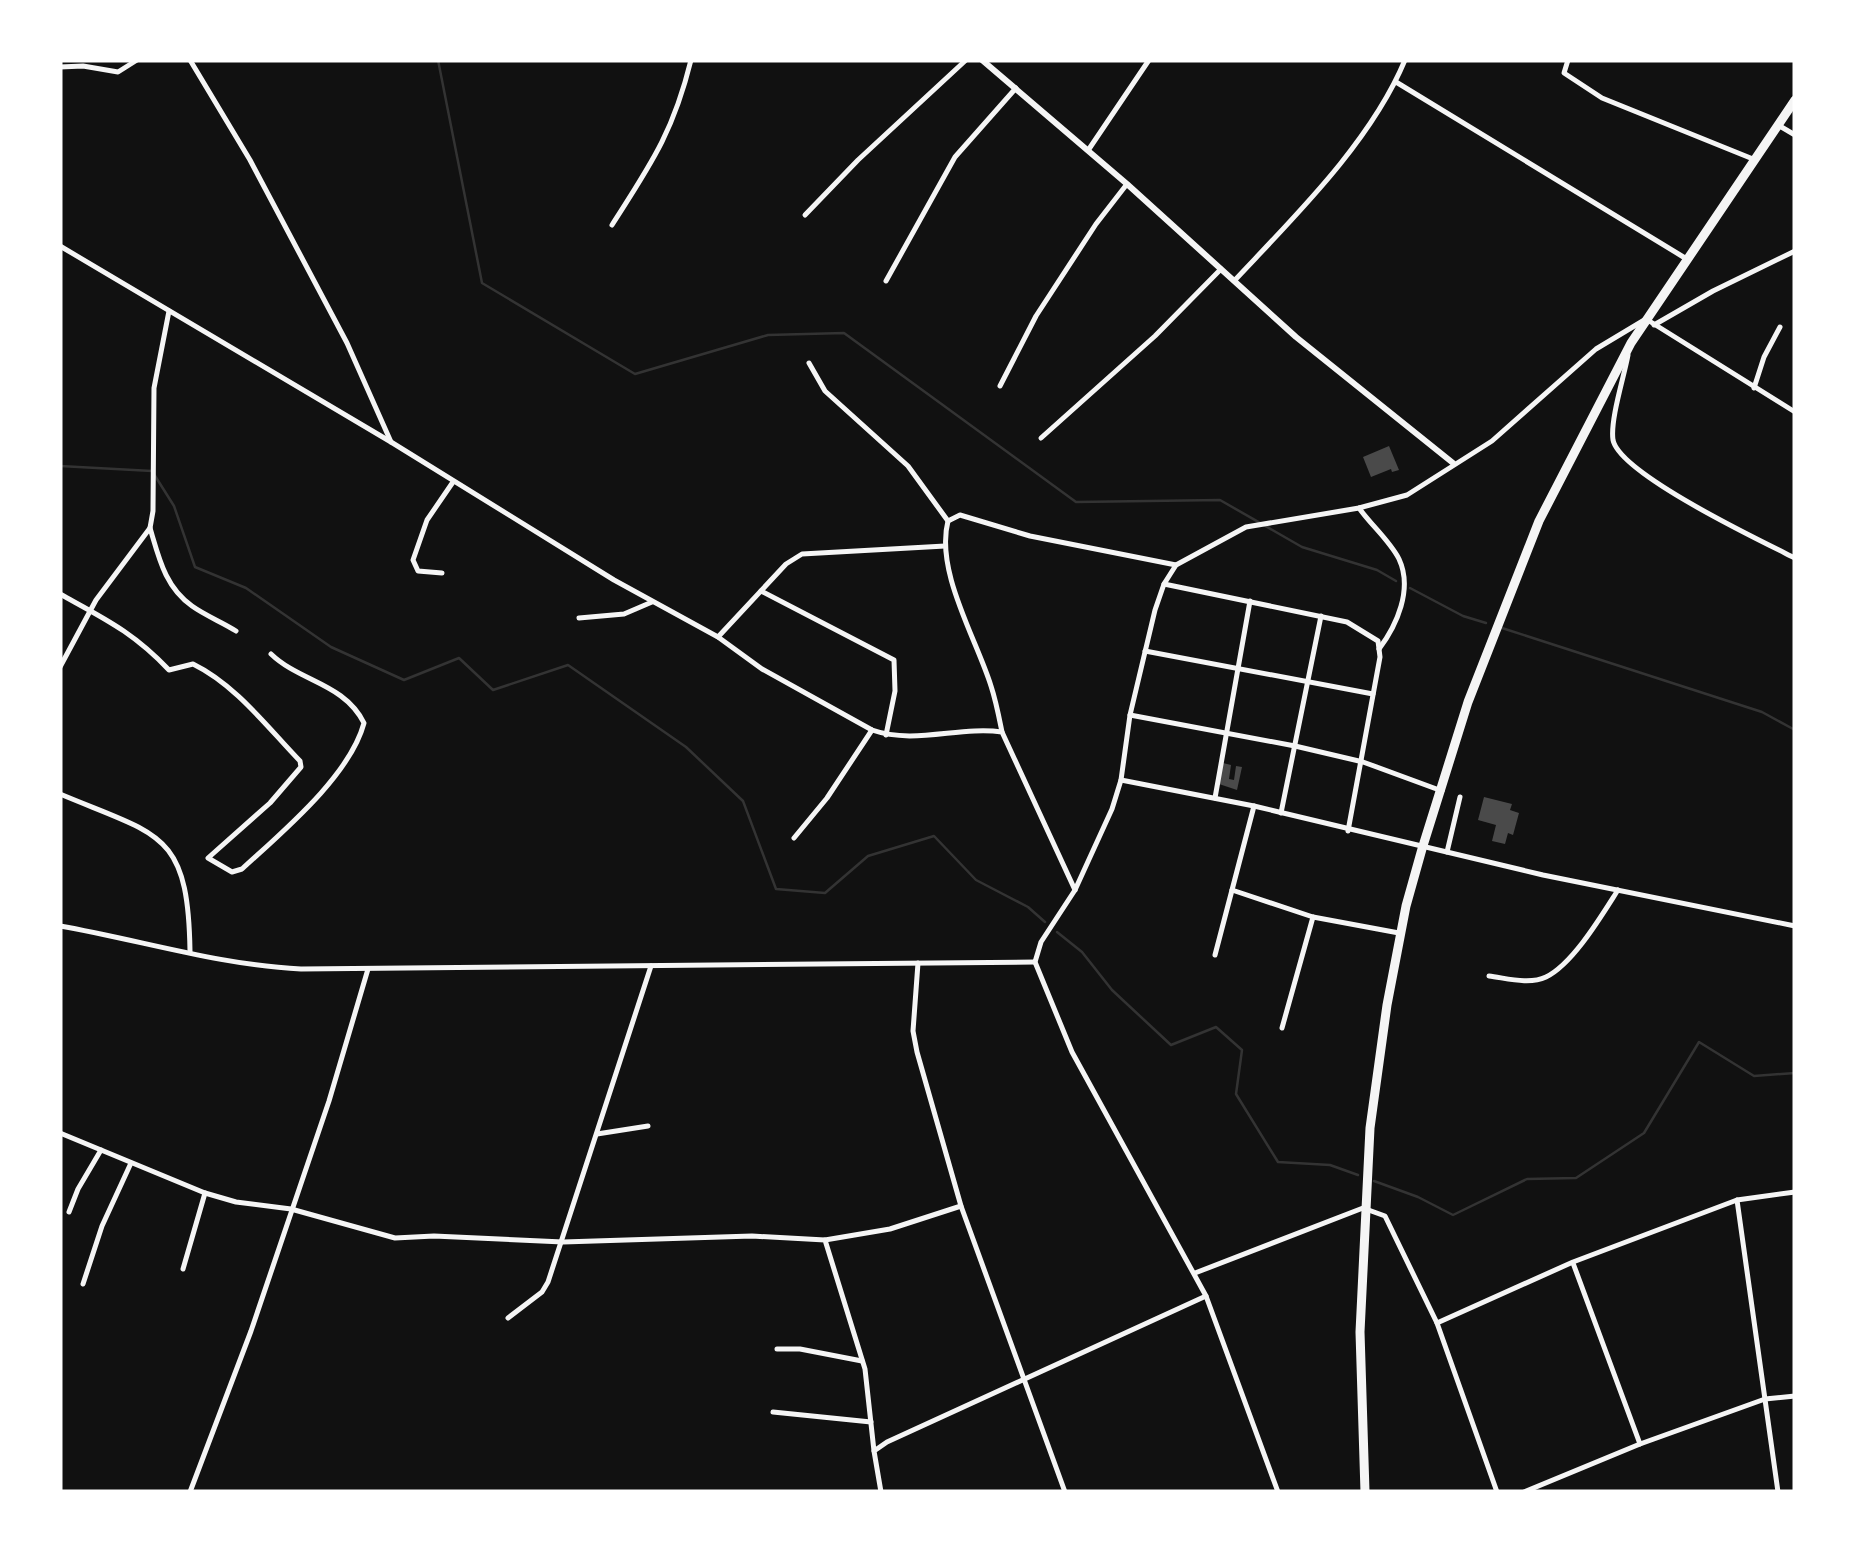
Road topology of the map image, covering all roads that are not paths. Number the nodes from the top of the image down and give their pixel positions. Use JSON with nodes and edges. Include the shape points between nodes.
{"nodes":[{"id":1,"x":136,"y":60,"type":"edge"},
{"id":2,"x":190,"y":60,"type":"edge"},
{"id":3,"x":691,"y":60,"type":"edge"},
{"id":4,"x":966,"y":60,"type":"edge"},
{"id":5,"x":982,"y":60,"type":"edge"},
{"id":6,"x":1149,"y":60,"type":"edge"},
{"id":7,"x":1405,"y":60,"type":"edge"},
{"id":8,"x":1568,"y":60,"type":"edge"},
{"id":9,"x":60,"y":66,"type":"edge"},
{"id":10,"x":1396,"y":82,"type":"junction"},
{"id":11,"x":1016,"y":88,"type":"junction"},
{"id":12,"x":1795,"y":100,"type":"edge"},
{"id":13,"x":1778,"y":125,"type":"junction"},
{"id":14,"x":1795,"y":135,"type":"edge"},
{"id":15,"x":1088,"y":150,"type":"junction"},
{"id":16,"x":1753,"y":160,"type":"junction"},
{"id":17,"x":1128,"y":184,"type":"junction"},
{"id":18,"x":804,"y":216,"type":"dead end"},
{"id":19,"x":612,"y":225,"type":"dead end"},
{"id":20,"x":60,"y":246,"type":"edge"},
{"id":21,"x":1795,"y":251,"type":"edge"},
{"id":22,"x":1685,"y":258,"type":"junction"},
{"id":23,"x":1222,"y":269,"type":"junction"},
{"id":24,"x":1234,"y":281,"type":"junction"},
{"id":25,"x":886,"y":282,"type":"dead end"},
{"id":26,"x":169,"y":311,"type":"junction"},
{"id":27,"x":1650,"y":322,"type":"junction"},
{"id":28,"x":1780,"y":328,"type":"dead end"},
{"id":29,"x":1630,"y":343,"type":"junction"},
{"id":30,"x":809,"y":363,"type":"dead end"},
{"id":31,"x":1000,"y":386,"type":"dead end"},
{"id":32,"x":1754,"y":388,"type":"junction"},
{"id":33,"x":1795,"y":412,"type":"edge"},
{"id":34,"x":1041,"y":438,"type":"dead end"},
{"id":35,"x":391,"y":442,"type":"junction"},
{"id":36,"x":1454,"y":463,"type":"junction"},
{"id":37,"x":453,"y":482,"type":"junction"},
{"id":38,"x":1359,"y":508,"type":"junction"},
{"id":39,"x":948,"y":520,"type":"junction"},
{"id":40,"x":150,"y":528,"type":"junction"},
{"id":41,"x":945,"y":546,"type":"junction"},
{"id":42,"x":1795,"y":558,"type":"edge"},
{"id":43,"x":1176,"y":565,"type":"junction"},
{"id":44,"x":442,"y":573,"type":"dead end"},
{"id":45,"x":1164,"y":584,"type":"junction"},
{"id":46,"x":761,"y":590,"type":"junction"},
{"id":47,"x":60,"y":594,"type":"edge"},
{"id":48,"x":652,"y":602,"type":"junction"},
{"id":49,"x":1250,"y":602,"type":"junction"},
{"id":50,"x":90,"y":611,"type":"junction"},
{"id":51,"x":1321,"y":616,"type":"junction"},
{"id":52,"x":579,"y":618,"type":"dead end"},
{"id":53,"x":236,"y":631,"type":"dead end"},
{"id":54,"x":718,"y":637,"type":"junction"},
{"id":55,"x":1379,"y":649,"type":"junction"},
{"id":56,"x":1145,"y":651,"type":"junction"},
{"id":57,"x":270,"y":654,"type":"dead end"},
{"id":58,"x":60,"y":667,"type":"edge"},
{"id":59,"x":1238,"y":668,"type":"junction"},
{"id":60,"x":1308,"y":682,"type":"junction"},
{"id":61,"x":1373,"y":694,"type":"junction"},
{"id":62,"x":1130,"y":716,"type":"junction"},
{"id":63,"x":872,"y":730,"type":"junction"},
{"id":64,"x":1002,"y":732,"type":"junction"},
{"id":65,"x":1226,"y":733,"type":"junction"},
{"id":66,"x":886,"y":735,"type":"junction"},
{"id":67,"x":1295,"y":746,"type":"junction"},
{"id":68,"x":1362,"y":762,"type":"junction"},
{"id":69,"x":1122,"y":780,"type":"junction"},
{"id":70,"x":1442,"y":792,"type":"junction"},
{"id":71,"x":60,"y":794,"type":"edge"},
{"id":72,"x":1460,"y":797,"type":"dead end"},
{"id":73,"x":1215,"y":798,"type":"junction"},
{"id":74,"x":1254,"y":806,"type":"junction"},
{"id":75,"x":1282,"y":813,"type":"junction"},
{"id":76,"x":1348,"y":831,"type":"junction"},
{"id":77,"x":794,"y":838,"type":"dead end"},
{"id":78,"x":1422,"y":848,"type":"junction"},
{"id":79,"x":1447,"y":852,"type":"junction"},
{"id":80,"x":1075,"y":890,"type":"junction"},
{"id":81,"x":1232,"y":890,"type":"junction"},
{"id":82,"x":1618,"y":890,"type":"junction"},
{"id":83,"x":1313,"y":918,"type":"junction"},
{"id":84,"x":60,"y":926,"type":"edge"},
{"id":85,"x":1795,"y":926,"type":"edge"},
{"id":86,"x":1402,"y":934,"type":"junction"},
{"id":87,"x":190,"y":951,"type":"junction"},
{"id":88,"x":1215,"y":955,"type":"dead end"},
{"id":89,"x":1034,"y":962,"type":"junction"},
{"id":90,"x":918,"y":963,"type":"junction"},
{"id":91,"x":651,"y":966,"type":"junction"},
{"id":92,"x":368,"y":969,"type":"junction"},
{"id":93,"x":1489,"y":976,"type":"dead end"},
{"id":94,"x":1282,"y":1028,"type":"dead end"},
{"id":95,"x":648,"y":1126,"type":"dead end"},
{"id":96,"x":60,"y":1132,"type":"edge"},
{"id":97,"x":595,"y":1134,"type":"junction"},
{"id":98,"x":101,"y":1150,"type":"junction"},
{"id":99,"x":130,"y":1163,"type":"junction"},
{"id":100,"x":1795,"y":1192,"type":"edge"},
{"id":101,"x":204,"y":1193,"type":"junction"},
{"id":102,"x":1737,"y":1200,"type":"junction"},
{"id":103,"x":961,"y":1206,"type":"junction"},
{"id":104,"x":1364,"y":1208,"type":"junction"},
{"id":105,"x":291,"y":1210,"type":"junction"},
{"id":106,"x":69,"y":1212,"type":"dead end"},
{"id":107,"x":825,"y":1240,"type":"junction"},
{"id":108,"x":563,"y":1242,"type":"junction"},
{"id":109,"x":1572,"y":1262,"type":"junction"},
{"id":110,"x":183,"y":1269,"type":"dead end"},
{"id":111,"x":1195,"y":1273,"type":"junction"},
{"id":112,"x":83,"y":1284,"type":"dead end"},
{"id":113,"x":1206,"y":1296,"type":"junction"},
{"id":114,"x":508,"y":1318,"type":"dead end"},
{"id":115,"x":1437,"y":1323,"type":"junction"},
{"id":116,"x":777,"y":1350,"type":"dead end"},
{"id":117,"x":862,"y":1362,"type":"junction"},
{"id":118,"x":1024,"y":1378,"type":"junction"},
{"id":119,"x":1795,"y":1396,"type":"edge"},
{"id":120,"x":1765,"y":1399,"type":"junction"},
{"id":121,"x":774,"y":1412,"type":"dead end"},
{"id":122,"x":871,"y":1422,"type":"junction"},
{"id":123,"x":1640,"y":1444,"type":"junction"},
{"id":124,"x":874,"y":1451,"type":"junction"},
{"id":125,"x":190,"y":1492,"type":"edge"},
{"id":126,"x":882,"y":1492,"type":"edge"},
{"id":127,"x":1066,"y":1492,"type":"edge"},
{"id":128,"x":1278,"y":1492,"type":"edge"},
{"id":129,"x":1365,"y":1492,"type":"edge"},
{"id":130,"x":1497,"y":1492,"type":"edge"},
{"id":131,"x":1524,"y":1492,"type":"edge"},
{"id":132,"x":1778,"y":1492,"type":"edge"}],
"edges":[{"from":1,"to":9,"type":"street","via":[[118,72]]},
{"from":2,"to":35,"type":"street","via":[[347,342]]},
{"from":3,"to":19,"type":"street","via":[[662,146]]},
{"from":4,"to":18,"type":"street"},
{"from":5,"to":11,"type":"street"},
{"from":6,"to":15,"type":"street"},
{"from":7,"to":10,"type":"street"},
{"from":8,"to":16,"type":"street","via":[[1564,74],[1602,98]]},
{"from":10,"to":22,"type":"street"},
{"from":10,"to":24,"type":"street","via":[[1322,187]]},
{"from":11,"to":15,"type":"street"},
{"from":11,"to":25,"type":"street","via":[[955,158]]},
{"from":12,"to":13,"type":"highway"},
{"from":13,"to":14,"type":"street"},
{"from":13,"to":16,"type":"highway"},
{"from":15,"to":17,"type":"street"},
{"from":16,"to":22,"type":"highway"},
{"from":17,"to":23,"type":"street"},
{"from":17,"to":31,"type":"street","via":[[1036,316]]},
{"from":20,"to":26,"type":"street"},
{"from":21,"to":27,"type":"street"},
{"from":22,"to":27,"type":"highway"},
{"from":23,"to":24,"type":"street"},
{"from":23,"to":34,"type":"street"},
{"from":24,"to":36,"type":"street"},
{"from":26,"to":35,"type":"street"},
{"from":26,"to":40,"type":"street","via":[[154,388]]},
{"from":27,"to":29,"type":"highway"},
{"from":27,"to":32,"type":"street"},
{"from":27,"to":36,"type":"street","via":[[1596,349],[1492,441]]},
{"from":28,"to":32,"type":"street"},
{"from":29,"to":42,"type":"street","via":[[1613,429],[1617,451],[1673,492]]},
{"from":29,"to":70,"type":"highway","via":[[1539,521],[1468,702]]},
{"from":30,"to":39,"type":"street","via":[[825,390],[908,466]]},
{"from":32,"to":33,"type":"street"},
{"from":35,"to":37,"type":"street"},
{"from":36,"to":38,"type":"street","via":[[1407,495]]},
{"from":37,"to":44,"type":"street","via":[[427,520],[412,560],[418,571]]},
{"from":37,"to":48,"type":"street"},
{"from":38,"to":43,"type":"street","via":[[1246,527]]},
{"from":38,"to":55,"type":"street","via":[[1402,569],[1400,610]]},
{"from":39,"to":41,"type":"street"},
{"from":39,"to":43,"type":"street","via":[[960,515]]},
{"from":40,"to":50,"type":"street"},
{"from":40,"to":53,"type":"street","via":[[166,579],[178,594]]},
{"from":41,"to":46,"type":"street","via":[[802,554]]},
{"from":41,"to":64,"type":"street"},
{"from":43,"to":45,"type":"street"},
{"from":45,"to":49,"type":"street"},
{"from":45,"to":56,"type":"street"},
{"from":46,"to":54,"type":"street"},
{"from":46,"to":66,"type":"street","via":[[894,660]]},
{"from":47,"to":50,"type":"street"},
{"from":48,"to":52,"type":"street","via":[[624,614]]},
{"from":48,"to":54,"type":"street"},
{"from":49,"to":51,"type":"street"},
{"from":49,"to":59,"type":"street"},
{"from":50,"to":57,"type":"street","via":[[136,637],[169,670],[193,664],[204,670],[301,762],[270,803],[208,858],[232,872],[319,796],[364,723],[338,692]]},
{"from":50,"to":58,"type":"street"},
{"from":51,"to":55,"type":"street","via":[[1364,629]]},
{"from":51,"to":60,"type":"street"},
{"from":54,"to":63,"type":"street"},
{"from":55,"to":61,"type":"street"},
{"from":56,"to":59,"type":"street"},
{"from":56,"to":62,"type":"street"},
{"from":59,"to":60,"type":"street"},
{"from":59,"to":65,"type":"street"},
{"from":60,"to":61,"type":"street"},
{"from":60,"to":67,"type":"street"},
{"from":61,"to":68,"type":"street"},
{"from":62,"to":65,"type":"street"},
{"from":62,"to":69,"type":"street"},
{"from":63,"to":66,"type":"street"},
{"from":63,"to":77,"type":"street"},
{"from":64,"to":66,"type":"street"},
{"from":64,"to":80,"type":"street"},
{"from":65,"to":67,"type":"street"},
{"from":65,"to":73,"type":"street"},
{"from":67,"to":68,"type":"street"},
{"from":67,"to":75,"type":"street"},
{"from":68,"to":70,"type":"street"},
{"from":68,"to":76,"type":"street"},
{"from":69,"to":73,"type":"street"},
{"from":69,"to":80,"type":"street"},
{"from":70,"to":78,"type":"highway"},
{"from":71,"to":87,"type":"street","via":[[157,836],[174,854],[186,896]]},
{"from":72,"to":79,"type":"street"},
{"from":73,"to":74,"type":"street"},
{"from":74,"to":75,"type":"street"},
{"from":74,"to":81,"type":"street"},
{"from":75,"to":76,"type":"street"},
{"from":76,"to":78,"type":"street"},
{"from":78,"to":79,"type":"street"},
{"from":78,"to":86,"type":"highway"},
{"from":79,"to":82,"type":"street"},
{"from":80,"to":89,"type":"street"},
{"from":81,"to":83,"type":"street"},
{"from":81,"to":88,"type":"street"},
{"from":82,"to":85,"type":"street"},
{"from":82,"to":93,"type":"street","via":[[1546,977]]},
{"from":83,"to":86,"type":"street"},
{"from":83,"to":94,"type":"street"},
{"from":84,"to":87,"type":"street"},
{"from":86,"to":104,"type":"highway","via":[[1370,1128]]},
{"from":87,"to":92,"type":"street","via":[[284,968]]},
{"from":89,"to":90,"type":"street"},
{"from":89,"to":111,"type":"street","via":[[1072,1052]]},
{"from":90,"to":91,"type":"street"},
{"from":90,"to":103,"type":"street","via":[[916,1052]]},
{"from":91,"to":92,"type":"street"},
{"from":91,"to":97,"type":"street"},
{"from":92,"to":105,"type":"street"},
{"from":95,"to":97,"type":"street"},
{"from":96,"to":98,"type":"street"},
{"from":97,"to":108,"type":"street"},
{"from":98,"to":99,"type":"street"},
{"from":98,"to":106,"type":"street"},
{"from":99,"to":101,"type":"street"},
{"from":99,"to":112,"type":"street"},
{"from":100,"to":102,"type":"street"},
{"from":101,"to":105,"type":"street"},
{"from":101,"to":110,"type":"street"},
{"from":102,"to":109,"type":"street"},
{"from":102,"to":120,"type":"street"},
{"from":103,"to":107,"type":"street","via":[[890,1229]]},
{"from":103,"to":118,"type":"street"},
{"from":104,"to":111,"type":"street"},
{"from":104,"to":115,"type":"street","via":[[1394,1228]]},
{"from":104,"to":129,"type":"highway"},
{"from":105,"to":108,"type":"street","via":[[395,1238]]},
{"from":105,"to":125,"type":"street"},
{"from":107,"to":108,"type":"street"},
{"from":107,"to":117,"type":"street"},
{"from":108,"to":114,"type":"street","via":[[542,1292]]},
{"from":109,"to":115,"type":"street"},
{"from":109,"to":123,"type":"street"},
{"from":111,"to":113,"type":"street"},
{"from":113,"to":118,"type":"street"},
{"from":113,"to":128,"type":"street"},
{"from":115,"to":130,"type":"street"},
{"from":116,"to":117,"type":"street"},
{"from":117,"to":122,"type":"street"},
{"from":118,"to":124,"type":"street"},
{"from":118,"to":127,"type":"street"},
{"from":119,"to":120,"type":"street"},
{"from":120,"to":123,"type":"street"},
{"from":120,"to":132,"type":"street"},
{"from":121,"to":122,"type":"street"},
{"from":122,"to":124,"type":"street"},
{"from":123,"to":131,"type":"street"},
{"from":124,"to":126,"type":"street"}]}
